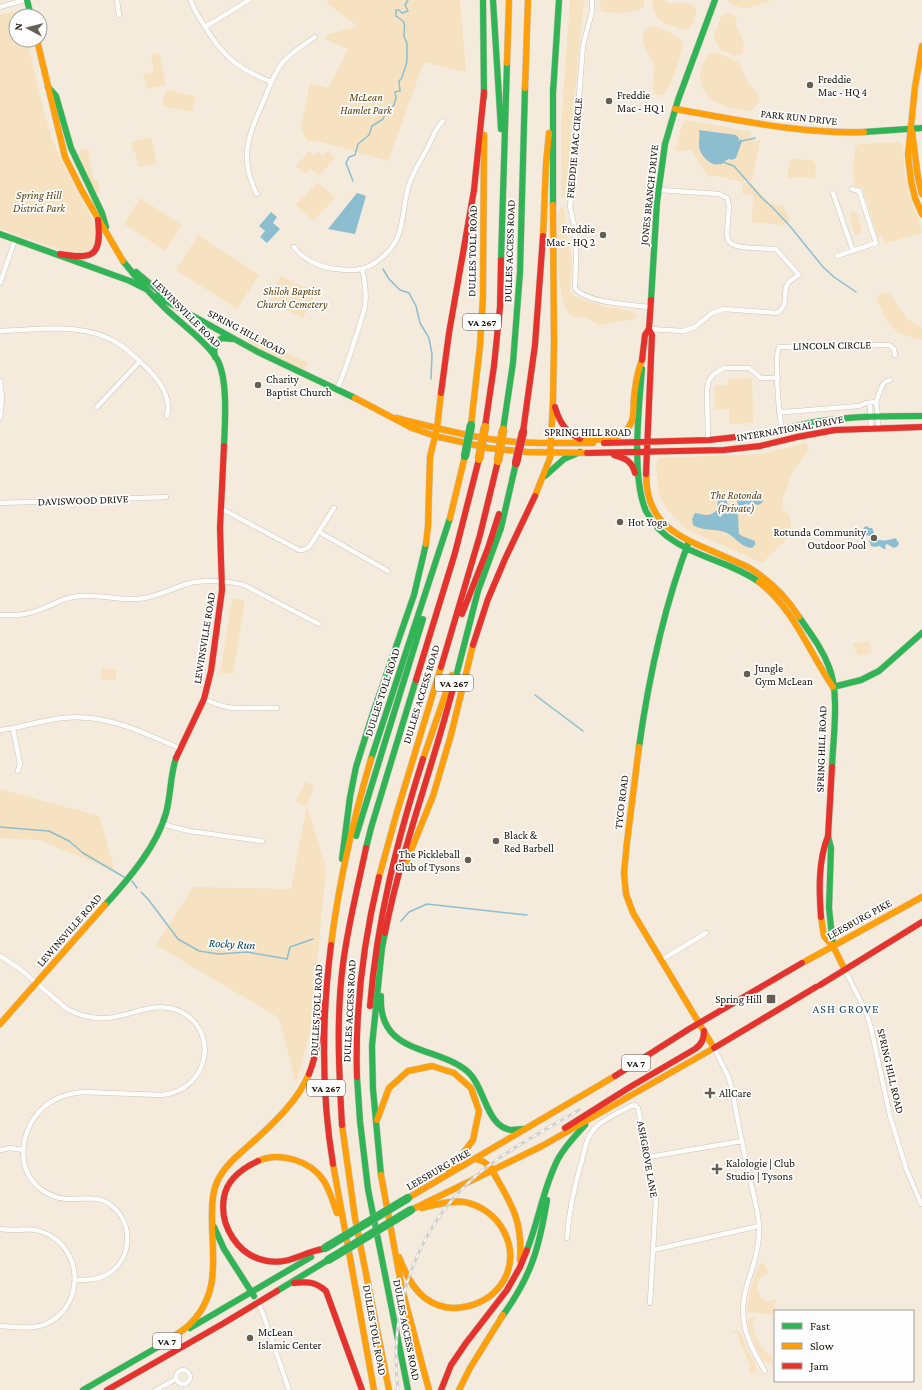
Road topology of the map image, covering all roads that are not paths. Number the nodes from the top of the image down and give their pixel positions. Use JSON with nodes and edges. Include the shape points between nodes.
{"nodes":[{"id":1,"x":26,"y":0,"type":"edge"},
{"id":2,"x":117,"y":0,"type":"edge"},
{"id":3,"x":191,"y":0,"type":"edge"},
{"id":4,"x":249,"y":0,"type":"edge"},
{"id":5,"x":483,"y":0,"type":"edge"},
{"id":6,"x":492,"y":0,"type":"edge"},
{"id":7,"x":509,"y":0,"type":"edge"},
{"id":8,"x":528,"y":0,"type":"edge"},
{"id":9,"x":559,"y":0,"type":"edge"},
{"id":10,"x":592,"y":0,"type":"edge"},
{"id":11,"x":715,"y":0,"type":"edge"},
{"id":12,"x":0,"y":6,"type":"edge"},
{"id":13,"x":119,"y":16,"type":"dead end"},
{"id":14,"x":205,"y":27,"type":"junction"},
{"id":15,"x":315,"y":37,"type":"dead end"},
{"id":16,"x":922,"y":46,"type":"edge"},
{"id":17,"x":38,"y":48,"type":"edge"},
{"id":18,"x":271,"y":82,"type":"junction"},
{"id":19,"x":48,"y":86,"type":"junction"},
{"id":20,"x":553,"y":88,"type":"junction"},
{"id":21,"x":484,"y":92,"type":"junction"},
{"id":22,"x":675,"y":109,"type":"junction"},
{"id":23,"x":443,"y":121,"type":"dead end"},
{"id":24,"x":922,"y":128,"type":"edge"},
{"id":25,"x":911,"y":130,"type":"junction"},
{"id":26,"x":61,"y":144,"type":"junction"},
{"id":27,"x":71,"y":148,"type":"junction"},
{"id":28,"x":504,"y":188,"type":"junction"},
{"id":29,"x":852,"y":189,"type":"dead end"},
{"id":30,"x":659,"y":190,"type":"junction"},
{"id":31,"x":82,"y":191,"type":"junction"},
{"id":32,"x":833,"y":193,"type":"dead end"},
{"id":33,"x":257,"y":194,"type":"dead end"},
{"id":34,"x":922,"y":194,"type":"edge"},
{"id":35,"x":94,"y":197,"type":"junction"},
{"id":36,"x":922,"y":214,"type":"edge"},
{"id":37,"x":98,"y":220,"type":"junction"},
{"id":38,"x":107,"y":231,"type":"junction"},
{"id":39,"x":0,"y":234,"type":"edge"},
{"id":40,"x":15,"y":240,"type":"junction"},
{"id":41,"x":294,"y":247,"type":"dead end"},
{"id":42,"x":853,"y":251,"type":"junction"},
{"id":43,"x":52,"y":253,"type":"junction"},
{"id":44,"x":837,"y":256,"type":"dead end"},
{"id":45,"x":123,"y":260,"type":"junction"},
{"id":46,"x":362,"y":269,"type":"junction"},
{"id":47,"x":0,"y":282,"type":"edge"},
{"id":48,"x":150,"y":292,"type":"junction"},
{"id":49,"x":651,"y":307,"type":"junction"},
{"id":50,"x":190,"y":314,"type":"junction"},
{"id":51,"x":649,"y":329,"type":"junction"},
{"id":52,"x":0,"y":331,"type":"edge"},
{"id":53,"x":239,"y":342,"type":"junction"},
{"id":54,"x":895,"y":355,"type":"dead end"},
{"id":55,"x":215,"y":357,"type":"junction"},
{"id":56,"x":643,"y":357,"type":"junction"},
{"id":57,"x":140,"y":361,"type":"junction"},
{"id":58,"x":778,"y":378,"type":"junction"},
{"id":59,"x":890,"y":380,"type":"dead end"},
{"id":60,"x":0,"y":381,"type":"edge"},
{"id":61,"x":336,"y":389,"type":"junction"},
{"id":62,"x":553,"y":401,"type":"junction"},
{"id":63,"x":876,"y":402,"type":"junction"},
{"id":64,"x":870,"y":403,"type":"junction"},
{"id":65,"x":97,"y":407,"type":"dead end"},
{"id":66,"x":779,"y":412,"type":"junction"},
{"id":67,"x":167,"y":416,"type":"dead end"},
{"id":68,"x":922,"y":416,"type":"edge"},
{"id":69,"x":874,"y":417,"type":"junction"},
{"id":70,"x":0,"y":418,"type":"edge"},
{"id":71,"x":922,"y":427,"type":"edge"},
{"id":72,"x":875,"y":428,"type":"junction"},
{"id":73,"x":782,"y":430,"type":"junction"},
{"id":74,"x":436,"y":432,"type":"junction"},
{"id":75,"x":576,"y":438,"type":"junction"},
{"id":76,"x":708,"y":440,"type":"junction"},
{"id":77,"x":642,"y":442,"type":"junction"},
{"id":78,"x":598,"y":443,"type":"junction"},
{"id":79,"x":551,"y":448,"type":"junction"},
{"id":80,"x":580,"y":452,"type":"junction"},
{"id":81,"x":642,"y":452,"type":"junction"},
{"id":82,"x":604,"y":453,"type":"junction"},
{"id":83,"x":516,"y":464,"type":"junction"},
{"id":84,"x":543,"y":478,"type":"junction"},
{"id":85,"x":639,"y":486,"type":"junction"},
{"id":86,"x":166,"y":497,"type":"dead end"},
{"id":87,"x":0,"y":503,"type":"edge"},
{"id":88,"x":334,"y":508,"type":"dead end"},
{"id":89,"x":222,"y":510,"type":"junction"},
{"id":90,"x":319,"y":532,"type":"junction"},
{"id":91,"x":688,"y":545,"type":"junction"},
{"id":92,"x":388,"y":571,"type":"dead end"},
{"id":93,"x":222,"y":582,"type":"junction"},
{"id":94,"x":0,"y":615,"type":"edge"},
{"id":95,"x":319,"y":624,"type":"dead end"},
{"id":96,"x":922,"y":634,"type":"edge"},
{"id":97,"x":465,"y":641,"type":"junction"},
{"id":98,"x":833,"y":687,"type":"junction"},
{"id":99,"x":204,"y":699,"type":"junction"},
{"id":100,"x":277,"y":708,"type":"dead end"},
{"id":101,"x":13,"y":728,"type":"junction"},
{"id":102,"x":0,"y":730,"type":"edge"},
{"id":103,"x":179,"y":748,"type":"junction"},
{"id":104,"x":414,"y":756,"type":"junction"},
{"id":105,"x":18,"y":771,"type":"dead end"},
{"id":106,"x":162,"y":824,"type":"junction"},
{"id":107,"x":262,"y":841,"type":"dead end"},
{"id":108,"x":339,"y":892,"type":"junction"},
{"id":109,"x":922,"y":897,"type":"edge"},
{"id":110,"x":391,"y":901,"type":"junction"},
{"id":111,"x":922,"y":922,"type":"edge"},
{"id":112,"x":706,"y":933,"type":"dead end"},
{"id":113,"x":331,"y":946,"type":"junction"},
{"id":114,"x":833,"y":946,"type":"junction"},
{"id":115,"x":0,"y":956,"type":"edge"},
{"id":116,"x":380,"y":958,"type":"junction"},
{"id":117,"x":661,"y":960,"type":"junction"},
{"id":118,"x":845,"y":970,"type":"junction"},
{"id":119,"x":37,"y":983,"type":"junction"},
{"id":120,"x":699,"y":1023,"type":"junction"},
{"id":121,"x":0,"y":1024,"type":"edge"},
{"id":122,"x":704,"y":1030,"type":"junction"},
{"id":123,"x":372,"y":1046,"type":"junction"},
{"id":124,"x":714,"y":1048,"type":"junction"},
{"id":125,"x":599,"y":1114,"type":"junction"},
{"id":126,"x":533,"y":1125,"type":"junction"},
{"id":127,"x":377,"y":1141,"type":"junction"},
{"id":128,"x":742,"y":1141,"type":"junction"},
{"id":129,"x":542,"y":1146,"type":"junction"},
{"id":130,"x":0,"y":1150,"type":"edge"},
{"id":131,"x":23,"y":1150,"type":"junction"},
{"id":132,"x":649,"y":1157,"type":"junction"},
{"id":133,"x":476,"y":1159,"type":"junction"},
{"id":134,"x":492,"y":1171,"type":"junction"},
{"id":135,"x":550,"y":1175,"type":"junction"},
{"id":136,"x":435,"y":1182,"type":"junction"},
{"id":137,"x":921,"y":1204,"type":"edge"},
{"id":138,"x":411,"y":1210,"type":"junction"},
{"id":139,"x":212,"y":1216,"type":"junction"},
{"id":140,"x":759,"y":1226,"type":"junction"},
{"id":141,"x":0,"y":1229,"type":"edge"},
{"id":142,"x":345,"y":1229,"type":"junction"},
{"id":143,"x":568,"y":1238,"type":"dead end"},
{"id":144,"x":392,"y":1240,"type":"junction"},
{"id":145,"x":323,"y":1249,"type":"junction"},
{"id":146,"x":653,"y":1250,"type":"junction"},
{"id":147,"x":514,"y":1278,"type":"junction"},
{"id":148,"x":76,"y":1280,"type":"junction"},
{"id":149,"x":289,"y":1284,"type":"junction"},
{"id":150,"x":252,"y":1292,"type":"junction"},
{"id":151,"x":258,"y":1303,"type":"junction"},
{"id":152,"x":650,"y":1303,"type":"dead end"},
{"id":153,"x":0,"y":1326,"type":"edge"},
{"id":154,"x":166,"y":1342,"type":"junction"},
{"id":155,"x":765,"y":1371,"type":"dead end"},
{"id":156,"x":176,"y":1379,"type":"dead end"},
{"id":157,"x":83,"y":1390,"type":"edge"},
{"id":158,"x":107,"y":1390,"type":"edge"},
{"id":159,"x":156,"y":1390,"type":"edge"},
{"id":160,"x":289,"y":1390,"type":"edge"},
{"id":161,"x":362,"y":1390,"type":"edge"},
{"id":162,"x":374,"y":1390,"type":"edge"},
{"id":163,"x":390,"y":1390,"type":"edge"},
{"id":164,"x":408,"y":1390,"type":"edge"},
{"id":165,"x":429,"y":1390,"type":"edge"},
{"id":166,"x":441,"y":1390,"type":"edge"},
{"id":167,"x":459,"y":1390,"type":"edge"}],
"edges":[{"from":1,"to":12,"type":"street"},
{"from":2,"to":13,"type":"street"},
{"from":3,"to":14,"type":"street"},
{"from":4,"to":14,"type":"street"},
{"from":5,"to":21,"type":"main road","name":"DULLES TOLL ROAD","number":"VA 267"},
{"from":6,"to":28,"type":"main road"},
{"from":7,"to":28,"type":"main road","name":"DULLES ACCESS ROAD"},
{"from":8,"to":104,"type":"main road","name":"DULLES ACCESS ROAD","bridge":true,"via":[[520,272],[513,363],[503,430],[498,461],[477,543]]},
{"from":9,"to":20,"type":"main road","number":"VA 267"},
{"from":10,"to":49,"type":"street","name":"FREDDIE MAC CIRCLE","via":[[592,12],[583,45],[570,201],[575,229],[575,288],[583,295],[610,303]]},
{"from":11,"to":22,"type":"main road","name":"JONES BRANCH DRIVE"},
{"from":14,"to":18,"type":"street","via":[[219,48],[234,63]]},
{"from":15,"to":18,"type":"street","via":[[290,54]]},
{"from":16,"to":25,"type":"main road","via":[[915,76]]},
{"from":17,"to":19,"type":"main road","name":"LEWINSVILLE ROAD"},
{"from":18,"to":33,"type":"street","via":[[251,130],[247,148],[249,172]]},
{"from":19,"to":26,"type":"main road","name":"LEWINSVILLE ROAD"},
{"from":19,"to":27,"type":"main road","name":"LEWINSVILLE ROAD","via":[[56,96]]},
{"from":20,"to":62,"type":"main road"},
{"from":20,"to":83,"type":"main road","number":"VA 267","bridge":true,"via":[[538,321],[532,376]]},
{"from":21,"to":74,"type":"main road","via":[[474,190],[449,333]]},
{"from":21,"to":108,"type":"main road","name":"DULLES TOLL ROAD","number":"VA 267","bridge":true,"via":[[484,283],[471,425],[449,523],[370,762]]},
{"from":22,"to":25,"type":"main road","name":"PARK RUN DRIVE","via":[[769,126],[814,131],[861,133]]},
{"from":22,"to":30,"type":"main road","name":"JONES BRANCH DRIVE","via":[[665,144]]},
{"from":23,"to":46,"type":"street","via":[[437,127],[408,186],[400,232],[394,244],[380,259]]},
{"from":24,"to":25,"type":"main road","name":"PARK RUN DRIVE"},
{"from":25,"to":34,"type":"main road"},
{"from":25,"to":36,"type":"main road","via":[[908,143],[909,170]]},
{"from":26,"to":27,"type":"main road"},
{"from":26,"to":31,"type":"main road","name":"LEWINSVILLE ROAD"},
{"from":27,"to":35,"type":"main road","name":"LEWINSVILLE ROAD"},
{"from":28,"to":163,"type":"main road","name":"DULLES ACCESS ROAD","bridge":true,"via":[[500,307],[494,366],[479,458],[456,553],[371,828],[351,915],[344,965],[339,1064],[343,1134],[355,1218]]},
{"from":29,"to":42,"type":"street","via":[[859,191],[876,243]]},
{"from":30,"to":49,"type":"main road","name":"JONES BRANCH DRIVE"},
{"from":30,"to":51,"type":"street","via":[[719,194],[727,198],[727,238],[730,242],[733,245],[776,249],[799,275],[789,282],[785,302],[777,313],[724,309],[712,313],[695,327],[683,331]]},
{"from":31,"to":35,"type":"main road"},
{"from":31,"to":37,"type":"main road","name":"LEWINSVILLE ROAD"},
{"from":32,"to":42,"type":"street"},
{"from":35,"to":38,"type":"main road","name":"LEWINSVILLE ROAD"},
{"from":37,"to":38,"type":"main road","name":"LEWINSVILLE ROAD"},
{"from":37,"to":43,"type":"main road","via":[[100,239],[89,256]]},
{"from":38,"to":45,"type":"main road","name":"LEWINSVILLE ROAD"},
{"from":39,"to":40,"type":"main road","name":"SPRING HILL ROAD"},
{"from":40,"to":43,"type":"main road","name":"SPRING HILL ROAD"},
{"from":40,"to":47,"type":"street"},
{"from":41,"to":46,"type":"street","via":[[302,256],[330,268]]},
{"from":42,"to":44,"type":"street"},
{"from":43,"to":48,"type":"main road","name":"SPRING HILL ROAD","via":[[130,281]]},
{"from":45,"to":48,"type":"main road","name":"LEWINSVILLE ROAD"},
{"from":45,"to":50,"type":"main road","via":[[165,297]]},
{"from":46,"to":61,"type":"street","via":[[366,292],[365,311],[349,360]]},
{"from":48,"to":50,"type":"main road","name":"SPRING HILL ROAD"},
{"from":48,"to":55,"type":"main road","name":"LEWINSVILLE ROAD"},
{"from":49,"to":51,"type":"main road","name":"JONES BRANCH DRIVE"},
{"from":50,"to":53,"type":"main road","name":"SPRING HILL ROAD"},
{"from":51,"to":56,"type":"main road","name":"JONES BRANCH DRIVE","via":[[645,335]]},
{"from":51,"to":77,"type":"main road","name":"JONES BRANCH DRIVE","via":[[652,335]]},
{"from":52,"to":57,"type":"street","via":[[65,328],[91,332],[119,344]]},
{"from":53,"to":55,"type":"main road","via":[[226,338],[219,340],[215,346]]},
{"from":53,"to":61,"type":"main road","name":"SPRING HILL ROAD"},
{"from":54,"to":58,"type":"street","name":"LINCOLN CIRCLE","via":[[894,349],[889,345],[779,347]]},
{"from":55,"to":89,"type":"main road","name":"LEWINSVILLE ROAD","via":[[221,369],[225,388]]},
{"from":56,"to":75,"type":"main road","via":[[628,430],[613,439]]},
{"from":56,"to":77,"type":"main road","name":"JONES BRANCH DRIVE"},
{"from":57,"to":65,"type":"street"},
{"from":57,"to":67,"type":"street","via":[[164,391],[168,402]]},
{"from":58,"to":66,"type":"street","name":"LINCOLN CIRCLE"},
{"from":58,"to":76,"type":"street","via":[[761,378],[749,368],[724,368],[714,374],[707,389]]},
{"from":59,"to":63,"type":"street","via":[[882,386]]},
{"from":60,"to":70,"type":"street"},
{"from":61,"to":74,"type":"main road","name":"SPRING HILL ROAD","via":[[412,428]]},
{"from":62,"to":75,"type":"main road","via":[[564,429]]},
{"from":62,"to":79,"type":"main road"},
{"from":63,"to":64,"type":"street"},
{"from":63,"to":69,"type":"street"},
{"from":64,"to":66,"type":"street"},
{"from":64,"to":69,"type":"street"},
{"from":66,"to":73,"type":"street","name":"LINCOLN CIRCLE"},
{"from":68,"to":69,"type":"main road","name":"INTERNATIONAL DRIVE"},
{"from":69,"to":72,"type":"street"},
{"from":69,"to":72,"type":"street"},
{"from":69,"to":73,"type":"main road","name":"INTERNATIONAL DRIVE","via":[[819,422]]},
{"from":71,"to":72,"type":"main road","name":"INTERNATIONAL DRIVE"},
{"from":72,"to":81,"type":"main road","name":"INTERNATIONAL DRIVE","via":[[835,430],[743,448]]},
{"from":73,"to":76,"type":"main road","name":"INTERNATIONAL DRIVE","via":[[746,437]]},
{"from":74,"to":79,"type":"main road","name":"SPRING HILL ROAD","via":[[488,448],[527,452]]},
{"from":74,"to":108,"type":"main road","via":[[430,456],[425,550],[414,595],[356,767],[343,843]]},
{"from":75,"to":78,"type":"main road"},
{"from":76,"to":77,"type":"main road","name":"INTERNATIONAL DRIVE"},
{"from":77,"to":78,"type":"main road","name":"SPRING HILL ROAD"},
{"from":77,"to":81,"type":"main road","name":"SPRING HILL ROAD"},
{"from":78,"to":79,"type":"main road","name":"SPRING HILL ROAD"},
{"from":79,"to":80,"type":"main road","name":"SPRING HILL ROAD"},
{"from":79,"to":84,"type":"main road"},
{"from":80,"to":82,"type":"main road","name":"SPRING HILL ROAD"},
{"from":80,"to":84,"type":"main road","via":[[564,459]]},
{"from":81,"to":82,"type":"main road","name":"SPRING HILL ROAD"},
{"from":81,"to":85,"type":"main road","name":"SPRING HILL ROAD"},
{"from":81,"to":91,"type":"main road","name":"SPRING HILL ROAD","via":[[651,504],[665,525]]},
{"from":82,"to":85,"type":"main road","via":[[631,461]]},
{"from":83,"to":97,"type":"main road","number":"VA 267","via":[[501,528],[478,592]]},
{"from":83,"to":104,"type":"main road"},
{"from":84,"to":110,"type":"main road","via":[[488,599],[472,648],[433,796]]},
{"from":85,"to":91,"type":"main road","name":"SPRING HILL ROAD","via":[[643,505],[654,524],[668,538]]},
{"from":86,"to":87,"type":"street","name":"DAVISWOOD DRIVE"},
{"from":88,"to":90,"type":"street"},
{"from":89,"to":90,"type":"street","via":[[299,550],[309,548]]},
{"from":89,"to":93,"type":"main road","name":"LEWINSVILLE ROAD"},
{"from":90,"to":92,"type":"street"},
{"from":91,"to":98,"type":"main road","name":"SPRING HILL ROAD","via":[[748,566],[780,592],[823,652],[832,675]]},
{"from":91,"to":117,"type":"main road","name":"TYCO ROAD","via":[[667,603],[654,655],[639,744],[624,863],[629,903]]},
{"from":93,"to":94,"type":"street","via":[[193,582],[144,598],[93,595],[74,597],[32,613]]},
{"from":93,"to":95,"type":"street","via":[[244,585]]},
{"from":93,"to":99,"type":"main road","name":"LEWINSVILLE ROAD","via":[[222,599],[211,671]]},
{"from":96,"to":98,"type":"main road","via":[[873,675]]},
{"from":97,"to":110,"type":"main road","number":"VA 267","via":[[441,733]]},
{"from":97,"to":123,"type":"main road","number":"VA 267","via":[[426,750],[390,874],[371,988]]},
{"from":98,"to":114,"type":"main road","name":"SPRING HILL ROAD","via":[[835,711],[828,836],[832,848],[829,901]]},
{"from":99,"to":100,"type":"street","via":[[224,707]]},
{"from":99,"to":103,"type":"main road","name":"LEWINSVILLE ROAD"},
{"from":101,"to":102,"type":"street"},
{"from":101,"to":103,"type":"street","via":[[62,718],[96,718],[120,723]]},
{"from":101,"to":105,"type":"street","via":[[20,764]]},
{"from":103,"to":106,"type":"main road","name":"LEWINSVILLE ROAD","via":[[172,769],[168,804]]},
{"from":104,"to":164,"type":"main road","name":"DULLES ACCESS ROAD","via":[[389,834],[371,904],[361,970],[357,1045],[358,1103],[363,1155]]},
{"from":106,"to":107,"type":"street","via":[[189,831]]},
{"from":106,"to":119,"type":"main road","name":"LEWINSVILLE ROAD","via":[[154,842],[134,871]]},
{"from":108,"to":113,"type":"main road","name":"DULLES TOLL ROAD","number":"VA 267"},
{"from":109,"to":114,"type":"main road","name":"LEESBURG PIKE","number":"VA 7"},
{"from":110,"to":116,"type":"main road","number":"VA 267"},
{"from":111,"to":118,"type":"main road","name":"LEESBURG PIKE","number":"VA 7"},
{"from":112,"to":117,"type":"street"},
{"from":113,"to":139,"type":"main road","via":[[322,987],[319,1036],[309,1076],[285,1111],[223,1172],[214,1188]]},
{"from":113,"to":142,"type":"main road","name":"DULLES TOLL ROAD","number":"VA 267","via":[[326,1022],[326,1101],[331,1152]]},
{"from":114,"to":118,"type":"main road","name":"SPRING HILL ROAD"},
{"from":114,"to":120,"type":"main road","name":"LEESBURG PIKE","number":"VA 7"},
{"from":115,"to":119,"type":"street"},
{"from":116,"to":123,"type":"main road","number":"VA 267"},
{"from":116,"to":126,"type":"main road","via":[[382,1014],[396,1037],[410,1047],[451,1062],[467,1071],[478,1084],[492,1117],[499,1126],[512,1130]]},
{"from":117,"to":120,"type":"main road","name":"TYCO ROAD"},
{"from":118,"to":124,"type":"main road","name":"LEESBURG PIKE","number":"VA 7"},
{"from":118,"to":137,"type":"street","name":"SPRING HILL ROAD","via":[[866,1012],[890,1116],[906,1168]]},
{"from":119,"to":121,"type":"main road","name":"LEWINSVILLE ROAD"},
{"from":119,"to":131,"type":"street","via":[[67,1009],[92,1018],[109,1018],[155,1007],[177,1011],[189,1018],[198,1028],[204,1041],[204,1055],[197,1076],[187,1086],[175,1092],[162,1095],[83,1092],[66,1094],[53,1100],[40,1110],[31,1123]]},
{"from":120,"to":122,"type":"main road","name":"TYCO ROAD"},
{"from":120,"to":126,"type":"main road","name":"LEESBURG PIKE","number":"VA 7"},
{"from":122,"to":124,"type":"main road","name":"TYCO ROAD"},
{"from":122,"to":129,"type":"main road","via":[[704,1038],[696,1048],[574,1122]]},
{"from":123,"to":127,"type":"main road","number":"VA 267"},
{"from":124,"to":125,"type":"main road","name":"LEESBURG PIKE","number":"VA 7"},
{"from":124,"to":128,"type":"street","via":[[732,1089]]},
{"from":125,"to":129,"type":"main road","name":"LEESBURG PIKE","number":"VA 7"},
{"from":125,"to":135,"type":"main road","via":[[569,1142]]},
{"from":126,"to":133,"type":"main road","name":"LEESBURG PIKE","number":"VA 7"},
{"from":127,"to":136,"type":"main road","via":[[378,1118],[384,1099],[391,1085],[400,1076],[426,1066],[442,1068],[458,1075],[468,1084],[476,1098],[480,1113],[479,1125],[474,1140],[465,1154],[452,1169]]},
{"from":127,"to":144,"type":"main road","number":"VA 267"},
{"from":128,"to":132,"type":"street"},
{"from":128,"to":140,"type":"street"},
{"from":129,"to":134,"type":"main road","name":"LEESBURG PIKE","number":"VA 7"},
{"from":130,"to":131,"type":"street"},
{"from":131,"to":148,"type":"street","via":[[24,1164],[29,1176],[44,1192],[65,1198],[99,1199],[116,1209],[124,1220],[128,1233],[127,1247],[122,1260],[108,1274],[94,1279]]},
{"from":132,"to":143,"type":"street","name":"ASHGROVE LANE","via":[[638,1107],[631,1106],[597,1126],[589,1136],[580,1164],[569,1212]]},
{"from":132,"to":146,"type":"street","name":"ASHGROVE LANE","via":[[656,1198]]},
{"from":133,"to":134,"type":"main road","via":[[487,1164]]},
{"from":133,"to":136,"type":"main road","name":"LEESBURG PIKE","number":"VA 7"},
{"from":134,"to":138,"type":"main road","name":"LEESBURG PIKE","number":"VA 7"},
{"from":134,"to":147,"type":"main road","via":[[514,1208],[520,1226],[521,1250]]},
{"from":135,"to":147,"type":"main road","via":[[528,1248]]},
{"from":135,"to":167,"type":"main road","via":[[538,1248],[532,1268]]},
{"from":136,"to":145,"type":"main road","name":"LEESBURG PIKE","number":"VA 7","bridge":true},
{"from":138,"to":144,"type":"main road","via":[[458,1202],[475,1205],[489,1212],[504,1228],[510,1246],[509,1267],[502,1284],[486,1299],[472,1306],[454,1308],[438,1305],[426,1298],[412,1283]]},
{"from":138,"to":149,"type":"main road","name":"LEESBURG PIKE","number":"VA 7","bridge":true},
{"from":139,"to":150,"type":"main road","via":[[221,1243]]},
{"from":139,"to":154,"type":"main road","via":[[213,1277],[206,1304],[188,1326]]},
{"from":140,"to":146,"type":"street"},
{"from":140,"to":155,"type":"street","via":[[757,1252],[744,1295],[743,1315],[747,1339]]},
{"from":141,"to":148,"type":"street","via":[[30,1229],[51,1236],[63,1246],[71,1258]]},
{"from":142,"to":145,"type":"main road","via":[[321,1177],[298,1160],[283,1156],[260,1158],[234,1176],[224,1198],[224,1217],[230,1234],[244,1250],[261,1259],[276,1262]]},
{"from":142,"to":162,"type":"main road","name":"DULLES TOLL ROAD","number":"VA 267"},
{"from":144,"to":165,"type":"main road","number":"VA 267","via":[[402,1289]]},
{"from":145,"to":150,"type":"main road","name":"LEESBURG PIKE","number":"VA 7"},
{"from":146,"to":152,"type":"street","name":"ASHGROVE LANE"},
{"from":147,"to":166,"type":"main road","via":[[458,1354]]},
{"from":148,"to":153,"type":"street","via":[[70,1303],[54,1319],[33,1327]]},
{"from":149,"to":151,"type":"main road","name":"LEESBURG PIKE","number":"VA 7"},
{"from":149,"to":161,"type":"main road","via":[[312,1282],[326,1291]]},
{"from":150,"to":151,"type":"main road"},
{"from":150,"to":154,"type":"main road","name":"LEESBURG PIKE","number":"VA 7"},
{"from":151,"to":158,"type":"main road","name":"LEESBURG PIKE","number":"VA 7"},
{"from":151,"to":160,"type":"street"},
{"from":154,"to":157,"type":"main road","name":"LEESBURG PIKE","number":"VA 7"},
{"from":156,"to":159,"type":"street"}]}
